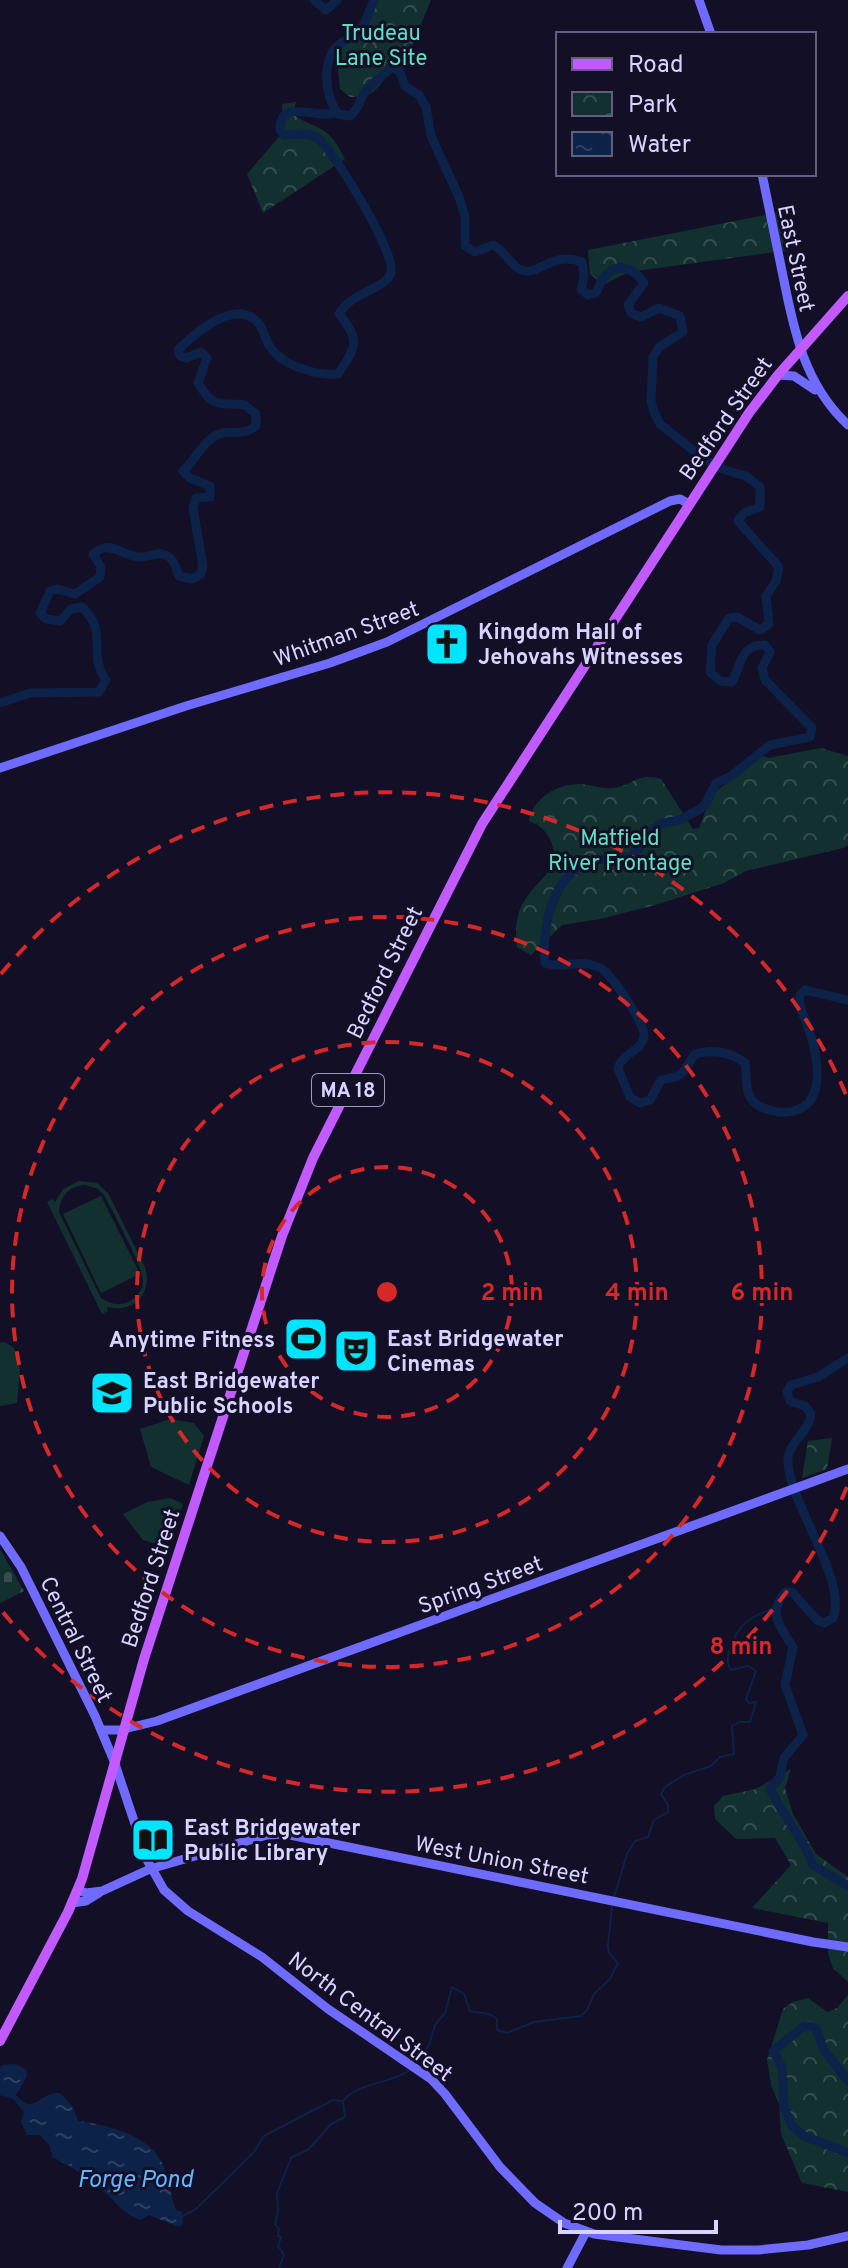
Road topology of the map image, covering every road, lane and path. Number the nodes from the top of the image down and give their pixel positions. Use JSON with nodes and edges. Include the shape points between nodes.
{"nodes":[{"id":1,"x":699,"y":0,"type":"edge"},
{"id":2,"x":710,"y":32,"type":"edge"},
{"id":3,"x":762,"y":176,"type":"edge"},
{"id":4,"x":848,"y":296,"type":"edge"},
{"id":5,"x":801,"y":349,"type":"junction"},
{"id":6,"x":778,"y":375,"type":"junction"},
{"id":7,"x":825,"y":401,"type":"junction"},
{"id":8,"x":848,"y":425,"type":"edge"},
{"id":9,"x":689,"y":504,"type":"junction"},
{"id":10,"x":0,"y":768,"type":"edge"},
{"id":11,"x":848,"y":1469,"type":"edge"},
{"id":12,"x":0,"y":1536,"type":"edge"},
{"id":13,"x":101,"y":1730,"type":"junction"},
{"id":14,"x":123,"y":1730,"type":"junction"},
{"id":15,"x":114,"y":1761,"type":"junction"},
{"id":16,"x":150,"y":1869,"type":"junction"},
{"id":17,"x":78,"y":1890,"type":"junction"},
{"id":18,"x":102,"y":1891,"type":"junction"},
{"id":19,"x":72,"y":1903,"type":"junction"},
{"id":20,"x":848,"y":1947,"type":"edge"},
{"id":21,"x":0,"y":2041,"type":"edge"},
{"id":22,"x":586,"y":2232,"type":"junction"},
{"id":23,"x":848,"y":2236,"type":"edge"},
{"id":24,"x":567,"y":2268,"type":"edge"}],
"edges":[{"from":1,"to":2,"type":"main road"},
{"from":3,"to":5,"type":"main road","name":"East Street"},
{"from":4,"to":5,"type":"main road","name":"Bedford Street","number":"MA 18"},
{"from":5,"to":6,"type":"main road","name":"Bedford Street","number":"MA 18"},
{"from":5,"to":7,"type":"main road","name":"East Street"},
{"from":6,"to":7,"type":"main road","via":[[802,379]]},
{"from":6,"to":9,"type":"main road","name":"Bedford Street","number":"MA 18"},
{"from":7,"to":8,"type":"main road"},
{"from":9,"to":10,"type":"main road","name":"Whitman Street","via":[[670,501],[387,642]]},
{"from":9,"to":14,"type":"main road","name":"Bedford Street","number":"MA 18","via":[[482,824],[313,1158],[282,1236]]},
{"from":11,"to":14,"type":"main road","name":"Spring Street"},
{"from":12,"to":13,"type":"main road","name":"Central Street","via":[[21,1567]]},
{"from":13,"to":14,"type":"main road","name":"Spring Street"},
{"from":13,"to":15,"type":"main road","name":"Central Street"},
{"from":14,"to":15,"type":"main road","name":"Bedford Street","number":"MA 18"},
{"from":15,"to":16,"type":"main road","name":"North Central Street"},
{"from":15,"to":17,"type":"main road","name":"Bedford Street","number":"MA 18"},
{"from":16,"to":18,"type":"main road","name":"West Union Street"},
{"from":16,"to":20,"type":"main road","name":"West Union Street","via":[[285,1834]]},
{"from":16,"to":22,"type":"main road","name":"North Central Street","via":[[188,1911],[255,1952],[441,2089],[517,2187],[554,2217]]},
{"from":17,"to":18,"type":"main road"},
{"from":17,"to":19,"type":"main road","name":"Bedford Street","number":"MA 18"},
{"from":18,"to":19,"type":"main road","name":"West Union Street"},
{"from":19,"to":21,"type":"main road","name":"Bedford Street","number":"MA 18"},
{"from":22,"to":23,"type":"main road","name":"North Central Street","via":[[733,2251]]},
{"from":22,"to":24,"type":"main road"}]}
